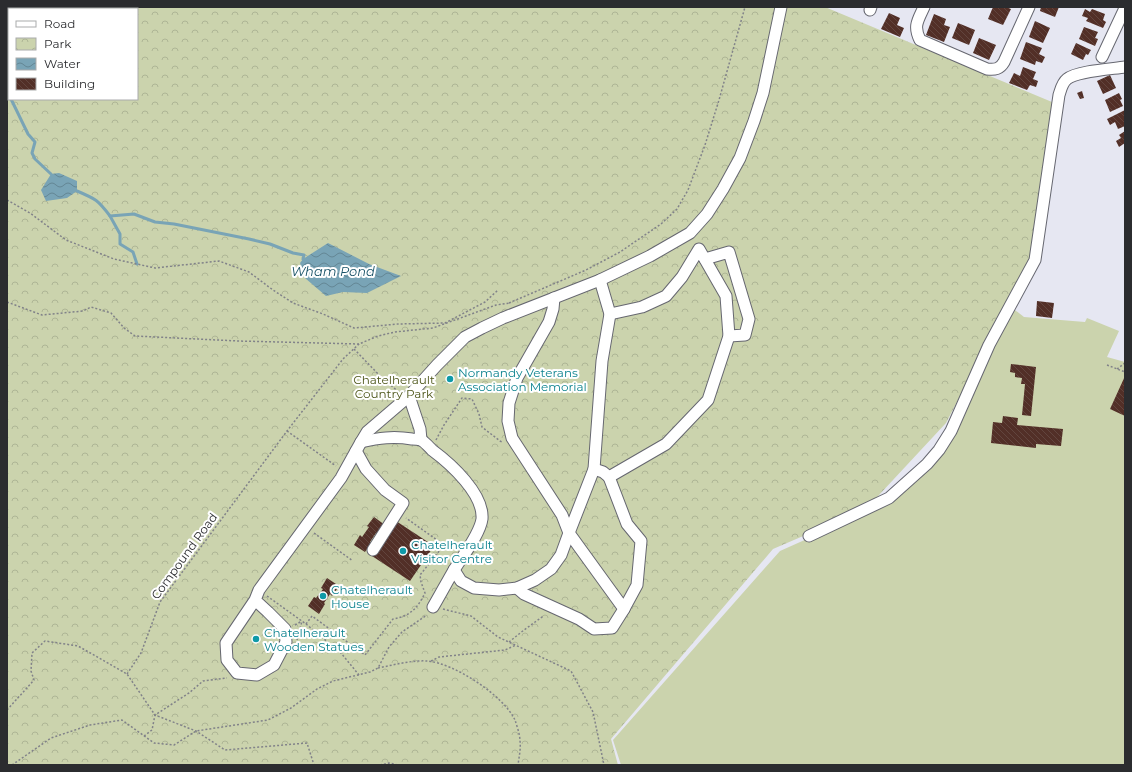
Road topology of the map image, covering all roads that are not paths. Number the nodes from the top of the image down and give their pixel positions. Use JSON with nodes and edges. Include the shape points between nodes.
{"nodes":[{"id":1,"x":781,"y":7,"type":"edge"},
{"id":2,"x":924,"y":7,"type":"edge"},
{"id":3,"x":1029,"y":7,"type":"edge"},
{"id":4,"x":1125,"y":8,"type":"edge"},
{"id":5,"x":1102,"y":58,"type":"dead end"},
{"id":6,"x":1125,"y":67,"type":"edge"},
{"id":7,"x":705,"y":259,"type":"junction"},
{"id":8,"x":600,"y":280,"type":"junction"},
{"id":9,"x":554,"y":298,"type":"junction"},
{"id":10,"x":610,"y":314,"type":"junction"},
{"id":11,"x":729,"y":336,"type":"junction"},
{"id":12,"x":406,"y":396,"type":"junction"},
{"id":13,"x":421,"y":440,"type":"junction"},
{"id":14,"x":358,"y":446,"type":"junction"},
{"id":15,"x":594,"y":469,"type":"junction"},
{"id":16,"x":609,"y":477,"type":"junction"},
{"id":17,"x":569,"y":533,"type":"junction"},
{"id":18,"x":809,"y":536,"type":"dead end"},
{"id":19,"x":373,"y":550,"type":"dead end"},
{"id":20,"x":454,"y":570,"type":"junction"},
{"id":21,"x":517,"y":588,"type":"junction"},
{"id":22,"x":257,"y":595,"type":"junction"},
{"id":23,"x":434,"y":607,"type":"road end"},
{"id":24,"x":624,"y":609,"type":"junction"}],
"edges":[{"from":1,"to":8,"type":"street","via":[[763,93],[754,121],[740,158],[707,214],[690,233]]},
{"from":2,"to":3,"type":"street","via":[[916,26],[920,40],[987,70],[1001,67]]},
{"from":4,"to":5,"type":"street"},
{"from":6,"to":18,"type":"street","via":[[1075,74],[1067,78],[1062,85],[1035,260],[989,345],[951,431],[939,450],[889,498]]},
{"from":7,"to":10,"type":"street","via":[[699,248],[682,277],[666,296],[642,307]]},
{"from":7,"to":11,"type":"street","via":[[726,296]]},
{"from":7,"to":11,"type":"street","via":[[729,252],[749,319],[745,335]]},
{"from":8,"to":9,"type":"street"},
{"from":8,"to":10,"type":"street"},
{"from":9,"to":12,"type":"street","via":[[503,318],[465,337]]},
{"from":9,"to":17,"type":"street","via":[[549,322],[517,378],[509,403],[508,421],[512,438],[562,515]]},
{"from":10,"to":15,"type":"street","via":[[602,361]]},
{"from":11,"to":16,"type":"street","via":[[708,400],[666,444]]},
{"from":12,"to":13,"type":"street","via":[[420,429]]},
{"from":12,"to":14,"type":"street","via":[[367,432]]},
{"from":13,"to":14,"type":"street","via":[[382,437]]},
{"from":13,"to":20,"type":"street","via":[[458,472],[468,484],[480,508],[482,519],[479,530]]},
{"from":14,"to":19,"type":"street","via":[[366,468],[385,490],[403,503]]},
{"from":14,"to":22,"type":"street","via":[[341,478]]},
{"from":15,"to":16,"type":"street"},
{"from":15,"to":17,"type":"street"},
{"from":16,"to":24,"type":"street","via":[[627,524],[641,541],[637,585]]},
{"from":17,"to":21,"type":"street","via":[[561,555],[551,569]]},
{"from":17,"to":24,"type":"street"},
{"from":20,"to":21,"type":"street","via":[[461,581],[474,588]]},
{"from":20,"to":23,"type":"street"},
{"from":21,"to":24,"type":"street","via":[[524,594],[579,619],[594,629],[612,628]]},
{"from":22,"to":22,"type":"street","via":[[226,643],[227,660],[237,673],[257,675],[274,665],[286,642],[284,629]]}]}
